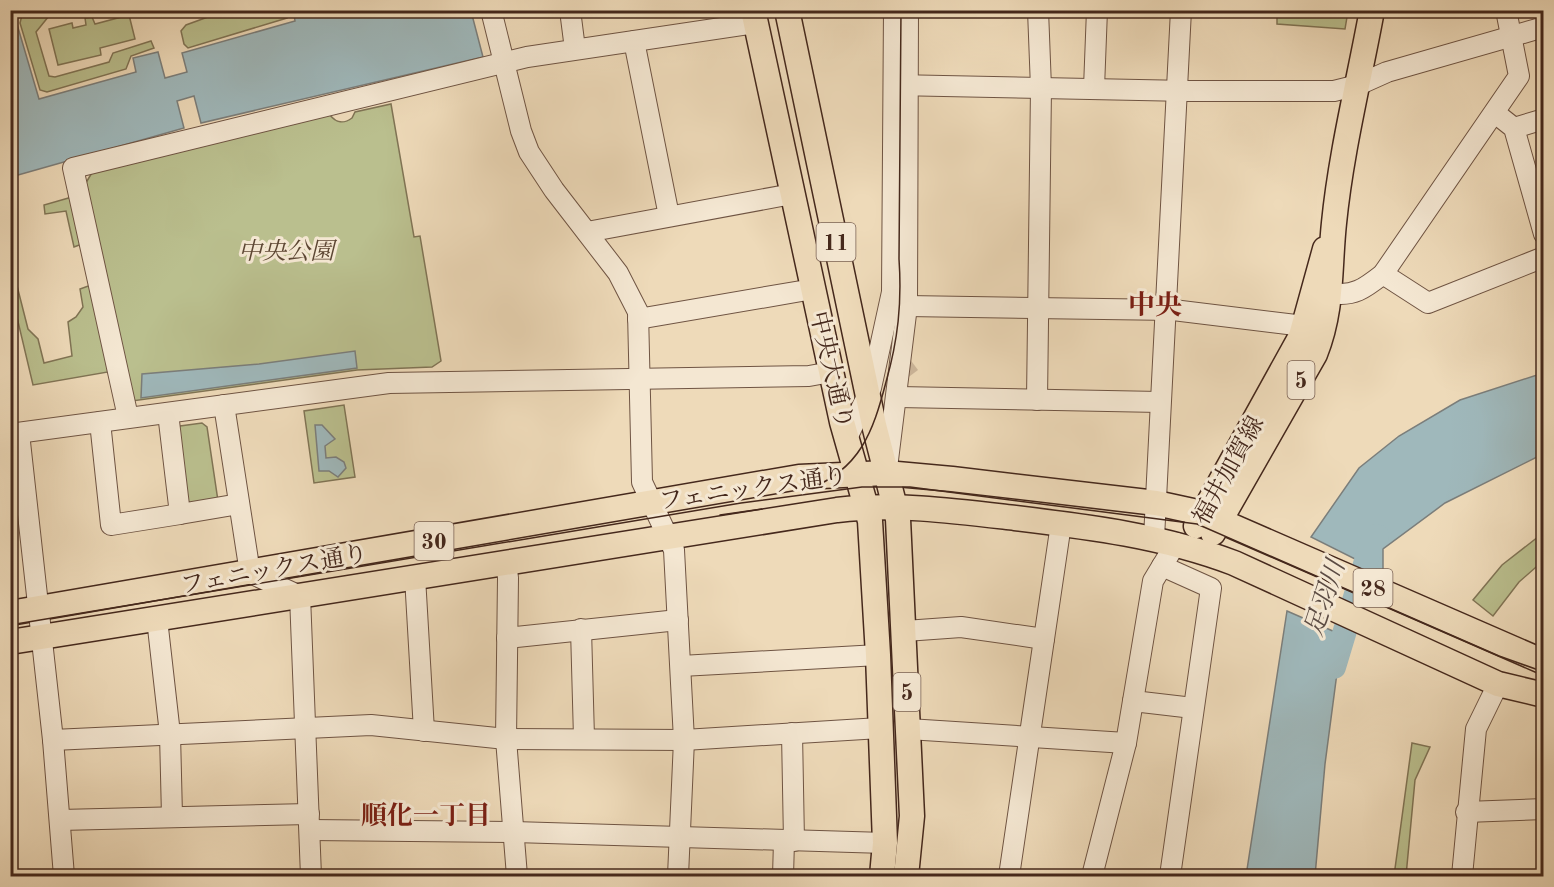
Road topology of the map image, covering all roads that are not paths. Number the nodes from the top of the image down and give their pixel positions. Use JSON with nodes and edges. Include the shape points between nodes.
{"nodes":[{"id":1,"x":491,"y":10,"type":"edge"},
{"id":2,"x":570,"y":10,"type":"edge"},
{"id":3,"x":787,"y":10,"type":"edge"},
{"id":4,"x":894,"y":10,"type":"edge"},
{"id":5,"x":908,"y":10,"type":"edge"},
{"id":6,"x":1038,"y":10,"type":"edge"},
{"id":7,"x":1097,"y":10,"type":"edge"},
{"id":8,"x":1181,"y":10,"type":"edge"},
{"id":9,"x":1372,"y":10,"type":"edge"},
{"id":10,"x":1506,"y":10,"type":"edge"},
{"id":11,"x":754,"y":17,"type":"edge"},
{"id":12,"x":1544,"y":27,"type":"edge"},
{"id":13,"x":1511,"y":36,"type":"junction"},
{"id":14,"x":634,"y":41,"type":"junction"},
{"id":15,"x":575,"y":49,"type":"junction"},
{"id":16,"x":502,"y":55,"type":"junction"},
{"id":17,"x":901,"y":85,"type":"junction"},
{"id":18,"x":1358,"y":85,"type":"junction"},
{"id":19,"x":1041,"y":88,"type":"junction"},
{"id":20,"x":1094,"y":88,"type":"junction"},
{"id":21,"x":1177,"y":90,"type":"junction"},
{"id":22,"x":1495,"y":113,"type":"junction"},
{"id":23,"x":1544,"y":119,"type":"edge"},
{"id":24,"x":1514,"y":128,"type":"junction"},
{"id":25,"x":792,"y":194,"type":"junction"},
{"id":26,"x":669,"y":216,"type":"junction"},
{"id":27,"x":1334,"y":224,"type":"junction"},
{"id":28,"x":587,"y":232,"type":"junction"},
{"id":29,"x":1544,"y":234,"type":"edge"},
{"id":30,"x":1544,"y":256,"type":"edge"},
{"id":31,"x":1383,"y":274,"type":"junction"},
{"id":32,"x":813,"y":289,"type":"junction"},
{"id":33,"x":1331,"y":293,"type":"junction"},
{"id":34,"x":907,"y":306,"type":"junction"},
{"id":35,"x":1037,"y":308,"type":"junction"},
{"id":36,"x":1164,"y":309,"type":"junction"},
{"id":37,"x":638,"y":319,"type":"junction"},
{"id":38,"x":888,"y":320,"type":"junction"},
{"id":39,"x":853,"y":324,"type":"junction"},
{"id":40,"x":1304,"y":326,"type":"junction"},
{"id":41,"x":831,"y":372,"type":"junction"},
{"id":42,"x":639,"y":378,"type":"junction"},
{"id":43,"x":869,"y":395,"type":"junction"},
{"id":44,"x":898,"y":397,"type":"junction"},
{"id":45,"x":1037,"y":400,"type":"junction"},
{"id":46,"x":1160,"y":402,"type":"junction"},
{"id":47,"x":224,"y":405,"type":"junction"},
{"id":48,"x":168,"y":413,"type":"junction"},
{"id":49,"x":128,"y":417,"type":"junction"},
{"id":50,"x":100,"y":422,"type":"junction"},
{"id":51,"x":15,"y":434,"type":"edge"},
{"id":52,"x":847,"y":438,"type":"junction"},
{"id":53,"x":858,"y":473,"type":"junction"},
{"id":54,"x":886,"y":473,"type":"junction"},
{"id":55,"x":798,"y":477,"type":"junction"},
{"id":56,"x":650,"y":502,"type":"junction"},
{"id":57,"x":1156,"y":503,"type":"junction"},
{"id":58,"x":239,"y":504,"type":"junction"},
{"id":59,"x":867,"y":507,"type":"junction"},
{"id":60,"x":896,"y":507,"type":"junction"},
{"id":61,"x":180,"y":514,"type":"junction"},
{"id":62,"x":1221,"y":521,"type":"junction"},
{"id":63,"x":1061,"y":524,"type":"junction"},
{"id":64,"x":669,"y":538,"type":"junction"},
{"id":65,"x":1175,"y":543,"type":"junction"},
{"id":66,"x":506,"y":562,"type":"junction"},
{"id":67,"x":1162,"y":566,"type":"junction"},
{"id":68,"x":250,"y":573,"type":"junction"},
{"id":69,"x":415,"y":577,"type":"junction"},
{"id":70,"x":300,"y":596,"type":"junction"},
{"id":71,"x":38,"y":608,"type":"junction"},
{"id":72,"x":10,"y":613,"type":"edge"},
{"id":73,"x":157,"y":619,"type":"junction"},
{"id":74,"x":678,"y":620,"type":"junction"},
{"id":75,"x":581,"y":629,"type":"junction"},
{"id":76,"x":905,"y":631,"type":"junction"},
{"id":77,"x":41,"y":637,"type":"junction"},
{"id":78,"x":507,"y":638,"type":"junction"},
{"id":79,"x":1044,"y":639,"type":"junction"},
{"id":80,"x":10,"y":642,"type":"edge"},
{"id":81,"x":878,"y":654,"type":"junction"},
{"id":82,"x":1544,"y":662,"type":"edge"},
{"id":83,"x":681,"y":666,"type":"junction"},
{"id":84,"x":1492,"y":681,"type":"junction"},
{"id":85,"x":1544,"y":695,"type":"edge"},
{"id":86,"x":1133,"y":701,"type":"junction"},
{"id":87,"x":1193,"y":708,"type":"junction"},
{"id":88,"x":307,"y":727,"type":"junction"},
{"id":89,"x":880,"y":728,"type":"junction"},
{"id":90,"x":908,"y":729,"type":"junction"},
{"id":91,"x":424,"y":731,"type":"junction"},
{"id":92,"x":792,"y":733,"type":"junction"},
{"id":93,"x":170,"y":734,"type":"junction"},
{"id":94,"x":1030,"y":737,"type":"junction"},
{"id":95,"x":584,"y":738,"type":"junction"},
{"id":96,"x":53,"y":740,"type":"junction"},
{"id":97,"x":506,"y":740,"type":"junction"},
{"id":98,"x":684,"y":740,"type":"junction"},
{"id":99,"x":1126,"y":743,"type":"junction"},
{"id":100,"x":1544,"y":808,"type":"edge"},
{"id":101,"x":1466,"y":812,"type":"junction"},
{"id":102,"x":172,"y":816,"type":"junction"},
{"id":103,"x":60,"y":820,"type":"junction"},
{"id":104,"x":309,"y":822,"type":"junction"},
{"id":105,"x":514,"y":832,"type":"junction"},
{"id":106,"x":680,"y":838,"type":"junction"},
{"id":107,"x":789,"y":841,"type":"junction"},
{"id":108,"x":885,"y":843,"type":"junction"},
{"id":109,"x":64,"y":876,"type":"edge"},
{"id":110,"x":311,"y":876,"type":"edge"},
{"id":111,"x":517,"y":876,"type":"edge"},
{"id":112,"x":678,"y":876,"type":"edge"},
{"id":113,"x":783,"y":876,"type":"edge"},
{"id":114,"x":882,"y":876,"type":"edge"},
{"id":115,"x":906,"y":876,"type":"edge"},
{"id":116,"x":1010,"y":876,"type":"edge"},
{"id":117,"x":1092,"y":876,"type":"edge"},
{"id":118,"x":1170,"y":876,"type":"edge"},
{"id":119,"x":1462,"y":876,"type":"edge"}],
"edges":[{"from":1,"to":16,"type":"street"},
{"from":2,"to":15,"type":"street"},
{"from":3,"to":39,"type":"main road","name":"中央大通り","number":"11"},
{"from":4,"to":17,"type":"street"},
{"from":5,"to":17,"type":"street"},
{"from":6,"to":19,"type":"street"},
{"from":7,"to":20,"type":"street"},
{"from":8,"to":21,"type":"street"},
{"from":9,"to":18,"type":"main road","name":"福井加賀線","number":"5"},
{"from":10,"to":13,"type":"street"},
{"from":11,"to":14,"type":"street"},
{"from":11,"to":25,"type":"main road","name":"中央大通り","number":"11"},
{"from":12,"to":13,"type":"street"},
{"from":13,"to":18,"type":"street","via":[[1387,72]]},
{"from":13,"to":22,"type":"street","via":[[1519,76]]},
{"from":14,"to":15,"type":"street"},
{"from":14,"to":26,"type":"street"},
{"from":15,"to":16,"type":"street"},
{"from":16,"to":28,"type":"street","via":[[529,152]]},
{"from":16,"to":49,"type":"street","via":[[73,168]]},
{"from":17,"to":19,"type":"street"},
{"from":17,"to":34,"type":"street"},
{"from":17,"to":38,"type":"street"},
{"from":18,"to":21,"type":"street","via":[[1334,91]]},
{"from":18,"to":27,"type":"main road","name":"福井加賀線","number":"5"},
{"from":19,"to":20,"type":"street"},
{"from":19,"to":35,"type":"street"},
{"from":20,"to":21,"type":"street"},
{"from":21,"to":36,"type":"street"},
{"from":22,"to":24,"type":"street"},
{"from":22,"to":31,"type":"street"},
{"from":23,"to":24,"type":"street"},
{"from":24,"to":29,"type":"street"},
{"from":25,"to":26,"type":"street"},
{"from":25,"to":32,"type":"main road","name":"中央大通り","number":"11"},
{"from":26,"to":28,"type":"street"},
{"from":27,"to":33,"type":"main road","name":"福井加賀線","number":"5"},
{"from":27,"to":40,"type":"main road","name":"福井加賀線","number":"5"},
{"from":28,"to":37,"type":"street","via":[[624,283]]},
{"from":30,"to":31,"type":"street","via":[[1428,303]]},
{"from":31,"to":33,"type":"street","via":[[1359,292],[1347,296]]},
{"from":32,"to":37,"type":"street"},
{"from":32,"to":41,"type":"main road","name":"中央大通り","number":"11"},
{"from":33,"to":62,"type":"main road","name":"福井加賀線","number":"5","via":[[1323,336],[1315,354]]},
{"from":34,"to":35,"type":"street"},
{"from":34,"to":44,"type":"street"},
{"from":35,"to":36,"type":"street"},
{"from":35,"to":45,"type":"street"},
{"from":36,"to":40,"type":"street"},
{"from":36,"to":46,"type":"street"},
{"from":37,"to":42,"type":"street"},
{"from":38,"to":39,"type":"street","via":[[880,333],[869,338],[860,336]]},
{"from":38,"to":43,"type":"street"},
{"from":39,"to":43,"type":"main road","name":"中央大通り","number":"11"},
{"from":40,"to":62,"type":"main road","name":"福井加賀線","number":"5"},
{"from":41,"to":42,"type":"street","via":[[809,376]]},
{"from":41,"to":52,"type":"main road","name":"中央大通り","number":"11"},
{"from":42,"to":47,"type":"street","via":[[389,383]]},
{"from":42,"to":56,"type":"street","via":[[642,482]]},
{"from":43,"to":52,"type":"street"},
{"from":43,"to":54,"type":"main road","name":"中央大通り","number":"11"},
{"from":44,"to":45,"type":"street"},
{"from":44,"to":54,"type":"street"},
{"from":45,"to":46,"type":"street"},
{"from":46,"to":57,"type":"street"},
{"from":47,"to":48,"type":"street"},
{"from":47,"to":58,"type":"street"},
{"from":48,"to":49,"type":"street"},
{"from":48,"to":61,"type":"street"},
{"from":49,"to":50,"type":"street"},
{"from":50,"to":51,"type":"street"},
{"from":50,"to":61,"type":"street","via":[[111,525]]},
{"from":51,"to":71,"type":"street"},
{"from":52,"to":53,"type":"main road","name":"中央大通り","number":"11"},
{"from":52,"to":55,"type":"main road","via":[[827,463]]},
{"from":53,"to":54,"type":"main road","name":"フェニックス通り"},
{"from":53,"to":55,"type":"main road","name":"フェニックス通り","number":"30"},
{"from":53,"to":59,"type":"main road","name":"中央大通り","number":"5"},
{"from":54,"to":57,"type":"main road","name":"フェニックス通り"},
{"from":54,"to":60,"type":"main road","name":"中央大通り"},
{"from":55,"to":56,"type":"main road","name":"フェニックス通り","number":"30"},
{"from":56,"to":64,"type":"street"},
{"from":56,"to":68,"type":"main road","name":"フェニックス通り","number":"30"},
{"from":57,"to":62,"type":"main road","name":"フェニックス通り"},
{"from":57,"to":65,"type":"street"},
{"from":58,"to":61,"type":"street"},
{"from":58,"to":68,"type":"street"},
{"from":59,"to":60,"type":"main road","name":"フェニックス通り"},
{"from":59,"to":64,"type":"main road","name":"フェニックス通り","number":"30"},
{"from":59,"to":81,"type":"main road","name":"中央大通り","number":"5","via":[[874,560]]},
{"from":60,"to":63,"type":"main road","name":"フェニックス通り"},
{"from":60,"to":76,"type":"main road","name":"中央大通り","number":"5"},
{"from":62,"to":65,"type":"main road","name":"福井加賀線","number":"5","via":[[1210,537]]},
{"from":62,"to":82,"type":"main road","name":"フェニックス通り","number":"28"},
{"from":63,"to":65,"type":"main road","name":"フェニックス通り"},
{"from":63,"to":79,"type":"street"},
{"from":64,"to":66,"type":"main road","name":"フェニックス通り","number":"30"},
{"from":64,"to":74,"type":"street","via":[[674,550]]},
{"from":65,"to":67,"type":"street"},
{"from":65,"to":84,"type":"main road","name":"フェニックス通り","number":"28","via":[[1234,563]]},
{"from":66,"to":69,"type":"main road","name":"フェニックス通り","number":"30"},
{"from":66,"to":78,"type":"street"},
{"from":67,"to":86,"type":"street","via":[[1153,582]]},
{"from":67,"to":87,"type":"street","via":[[1211,588]]},
{"from":68,"to":70,"type":"street"},
{"from":68,"to":71,"type":"main road","name":"フェニックス通り","number":"30"},
{"from":69,"to":70,"type":"main road","name":"フェニックス通り","number":"30"},
{"from":69,"to":91,"type":"street"},
{"from":70,"to":73,"type":"main road","name":"フェニックス通り","number":"30"},
{"from":70,"to":88,"type":"street"},
{"from":71,"to":72,"type":"main road","name":"フェニックス通り","number":"30"},
{"from":71,"to":77,"type":"street"},
{"from":73,"to":77,"type":"main road","name":"フェニックス通り","number":"30"},
{"from":73,"to":93,"type":"street"},
{"from":74,"to":75,"type":"street"},
{"from":74,"to":83,"type":"street"},
{"from":75,"to":78,"type":"street"},
{"from":75,"to":95,"type":"street"},
{"from":76,"to":79,"type":"street","via":[[961,627]]},
{"from":76,"to":90,"type":"main road","name":"中央大通り","number":"5"},
{"from":77,"to":80,"type":"main road","name":"フェニックス通り","number":"30"},
{"from":77,"to":96,"type":"street"},
{"from":78,"to":97,"type":"street"},
{"from":79,"to":94,"type":"street"},
{"from":81,"to":83,"type":"street"},
{"from":81,"to":89,"type":"main road","name":"中央大通り","number":"5"},
{"from":83,"to":98,"type":"street"},
{"from":84,"to":85,"type":"main road","name":"フェニックス通り","number":"28"},
{"from":84,"to":101,"type":"street","via":[[1476,729]]},
{"from":86,"to":87,"type":"street"},
{"from":86,"to":99,"type":"street"},
{"from":87,"to":118,"type":"street"},
{"from":88,"to":91,"type":"street","via":[[371,725]]},
{"from":88,"to":93,"type":"street"},
{"from":88,"to":104,"type":"street"},
{"from":89,"to":92,"type":"street"},
{"from":89,"to":108,"type":"main road","name":"中央大通り","number":"5"},
{"from":90,"to":94,"type":"street"},
{"from":90,"to":115,"type":"main road","name":"中央大通り","number":"5","via":[[912,816]]},
{"from":91,"to":97,"type":"street"},
{"from":92,"to":98,"type":"street"},
{"from":92,"to":107,"type":"street"},
{"from":93,"to":96,"type":"street"},
{"from":93,"to":102,"type":"street"},
{"from":94,"to":99,"type":"street"},
{"from":94,"to":116,"type":"street"},
{"from":95,"to":97,"type":"street"},
{"from":95,"to":98,"type":"street"},
{"from":96,"to":103,"type":"street"},
{"from":97,"to":105,"type":"street"},
{"from":98,"to":106,"type":"street"},
{"from":99,"to":117,"type":"street"},
{"from":100,"to":101,"type":"street"},
{"from":101,"to":119,"type":"street"},
{"from":102,"to":103,"type":"street"},
{"from":102,"to":104,"type":"street"},
{"from":103,"to":109,"type":"street"},
{"from":104,"to":105,"type":"street"},
{"from":104,"to":110,"type":"street"},
{"from":105,"to":106,"type":"street"},
{"from":105,"to":111,"type":"street"},
{"from":106,"to":107,"type":"street"},
{"from":106,"to":112,"type":"street"},
{"from":107,"to":108,"type":"street"},
{"from":107,"to":113,"type":"street"},
{"from":108,"to":114,"type":"main road","name":"中央大通り","number":"5"}]}
